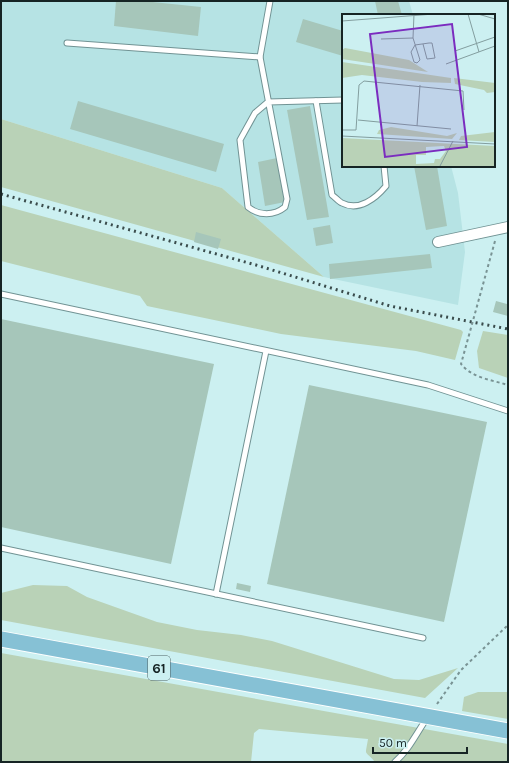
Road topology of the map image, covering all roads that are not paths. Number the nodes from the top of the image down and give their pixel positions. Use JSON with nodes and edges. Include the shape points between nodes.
{"nodes":[{"id":1,"x":270,"y":1,"type":"edge"},
{"id":2,"x":67,"y":43,"type":"dead end"},
{"id":3,"x":260,"y":57,"type":"junction"},
{"id":4,"x":342,"y":100,"type":"edge"},
{"id":5,"x":316,"y":101,"type":"junction"},
{"id":6,"x":268,"y":102,"type":"junction"},
{"id":7,"x":384,"y":167,"type":"edge"},
{"id":8,"x":503,"y":229,"type":"edge"},
{"id":9,"x":438,"y":242,"type":"dead end"},
{"id":10,"x":1,"y":294,"type":"edge"},
{"id":11,"x":266,"y":351,"type":"junction"},
{"id":12,"x":508,"y":411,"type":"edge"},
{"id":13,"x":1,"y":548,"type":"edge"},
{"id":14,"x":216,"y":594,"type":"junction"},
{"id":15,"x":424,"y":638,"type":"dead end"},
{"id":16,"x":1,"y":639,"type":"edge"},
{"id":17,"x":428,"y":717,"type":"junction"},
{"id":18,"x":508,"y":731,"type":"edge"},
{"id":19,"x":394,"y":762,"type":"edge"}],
"edges":[{"from":1,"to":3,"type":"lane"},
{"from":2,"to":3,"type":"lane"},
{"from":3,"to":6,"type":"lane"},
{"from":4,"to":5,"type":"lane"},
{"from":5,"to":6,"type":"lane"},
{"from":5,"to":7,"type":"lane","via":[[332,195],[342,204],[359,206],[376,197],[386,186]]},
{"from":6,"to":6,"type":"lane","via":[[255,113],[240,140],[248,207],[263,214],[280,211],[285,207],[287,199]]},
{"from":8,"to":9,"type":"street"},
{"from":10,"to":11,"type":"lane"},
{"from":11,"to":12,"type":"lane","via":[[428,385]]},
{"from":11,"to":14,"type":"lane"},
{"from":13,"to":14,"type":"lane"},
{"from":14,"to":15,"type":"lane"},
{"from":16,"to":17,"type":"main road","number":"61"},
{"from":17,"to":18,"type":"main road","number":"61"},
{"from":17,"to":19,"type":"lane","via":[[406,751]]}]}
